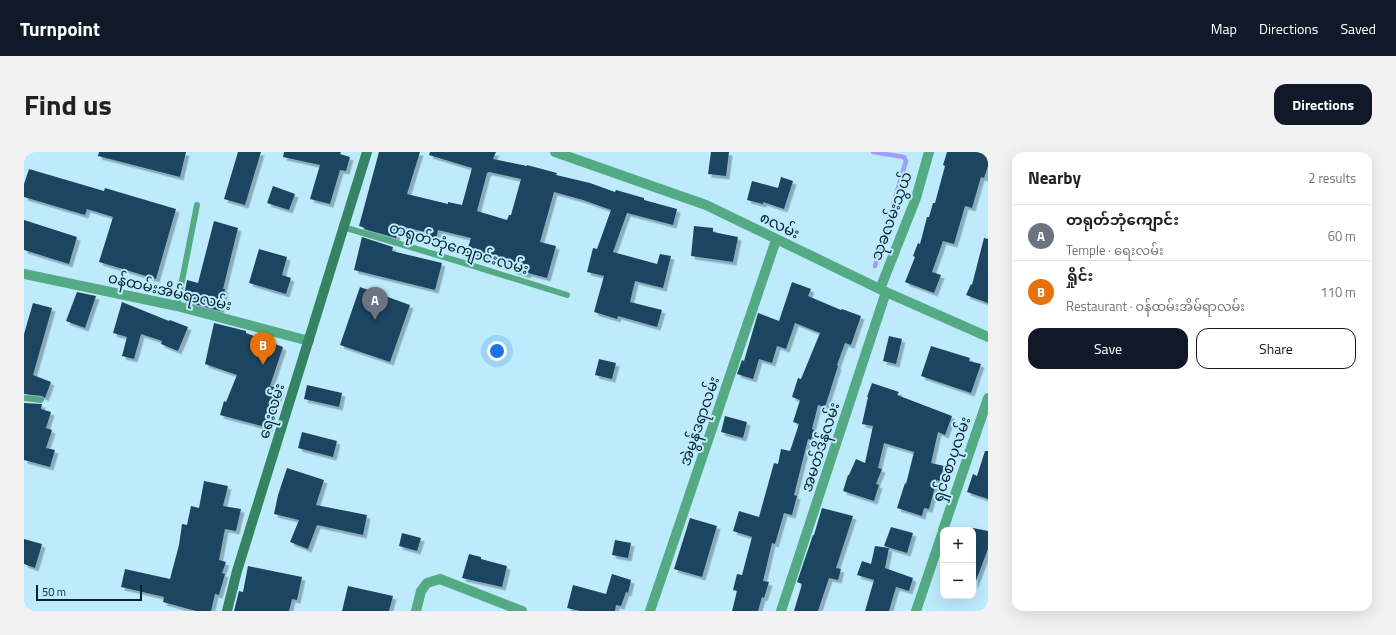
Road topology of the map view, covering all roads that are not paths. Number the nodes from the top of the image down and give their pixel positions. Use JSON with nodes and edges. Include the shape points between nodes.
{"nodes":[{"id":1,"x":366,"y":152,"type":"edge"},
{"id":2,"x":555,"y":152,"type":"edge"},
{"id":3,"x":929,"y":152,"type":"edge"},
{"id":4,"x":196,"y":205,"type":"dead end"},
{"id":5,"x":343,"y":227,"type":"junction"},
{"id":6,"x":776,"y":240,"type":"junction"},
{"id":7,"x":24,"y":274,"type":"edge"},
{"id":8,"x":883,"y":291,"type":"junction"},
{"id":9,"x":567,"y":296,"type":"dead end"},
{"id":10,"x":178,"y":306,"type":"junction"},
{"id":11,"x":988,"y":337,"type":"edge"},
{"id":12,"x":309,"y":341,"type":"junction"},
{"id":13,"x":24,"y":398,"type":"edge"},
{"id":14,"x":988,"y":398,"type":"edge"},
{"id":15,"x":41,"y":400,"type":"dead end"},
{"id":16,"x":944,"y":527,"type":"edge"},
{"id":17,"x":940,"y":540,"type":"edge"},
{"id":18,"x":227,"y":611,"type":"edge"},
{"id":19,"x":416,"y":611,"type":"edge"},
{"id":20,"x":522,"y":611,"type":"edge"},
{"id":21,"x":650,"y":611,"type":"edge"},
{"id":22,"x":781,"y":611,"type":"edge"},
{"id":23,"x":916,"y":611,"type":"edge"}],
"edges":[{"from":1,"to":5,"type":"street","name":"ရေးလမ်း"},
{"from":2,"to":6,"type":"street","name":"၈လမ်း","via":[[706,205]]},
{"from":3,"to":8,"type":"street","name":"သုခလမ်းသွယ်","via":[[916,198]]},
{"from":4,"to":10,"type":"lane"},
{"from":5,"to":9,"type":"lane","name":"တရုတ်ဘုံကျောင်းလမ်း"},
{"from":5,"to":12,"type":"street","name":"ရေးလမ်း"},
{"from":6,"to":8,"type":"street","name":"၈လမ်း"},
{"from":6,"to":21,"type":"street","name":"အဲမွန်ဒရာလမ်း"},
{"from":7,"to":10,"type":"street","name":"၀န်ထမ်းအိမ်ရာလမ်း"},
{"from":8,"to":11,"type":"street","name":"၈လမ်း"},
{"from":8,"to":22,"type":"street","name":"အမတ်ဒိန်လမ်း"},
{"from":10,"to":12,"type":"street","name":"၀န်ထမ်းအိမ်ရာလမ်း"},
{"from":12,"to":18,"type":"street","name":"ရေးလမ်း","via":[[237,571]]},
{"from":13,"to":15,"type":"lane"},
{"from":14,"to":16,"type":"street","name":"ရှင်စောပုလမ်း"},
{"from":17,"to":23,"type":"street","name":"ရှင်စောပုလမ်း"},
{"from":19,"to":20,"type":"street","via":[[421,591],[427,583],[440,579]]}]}
